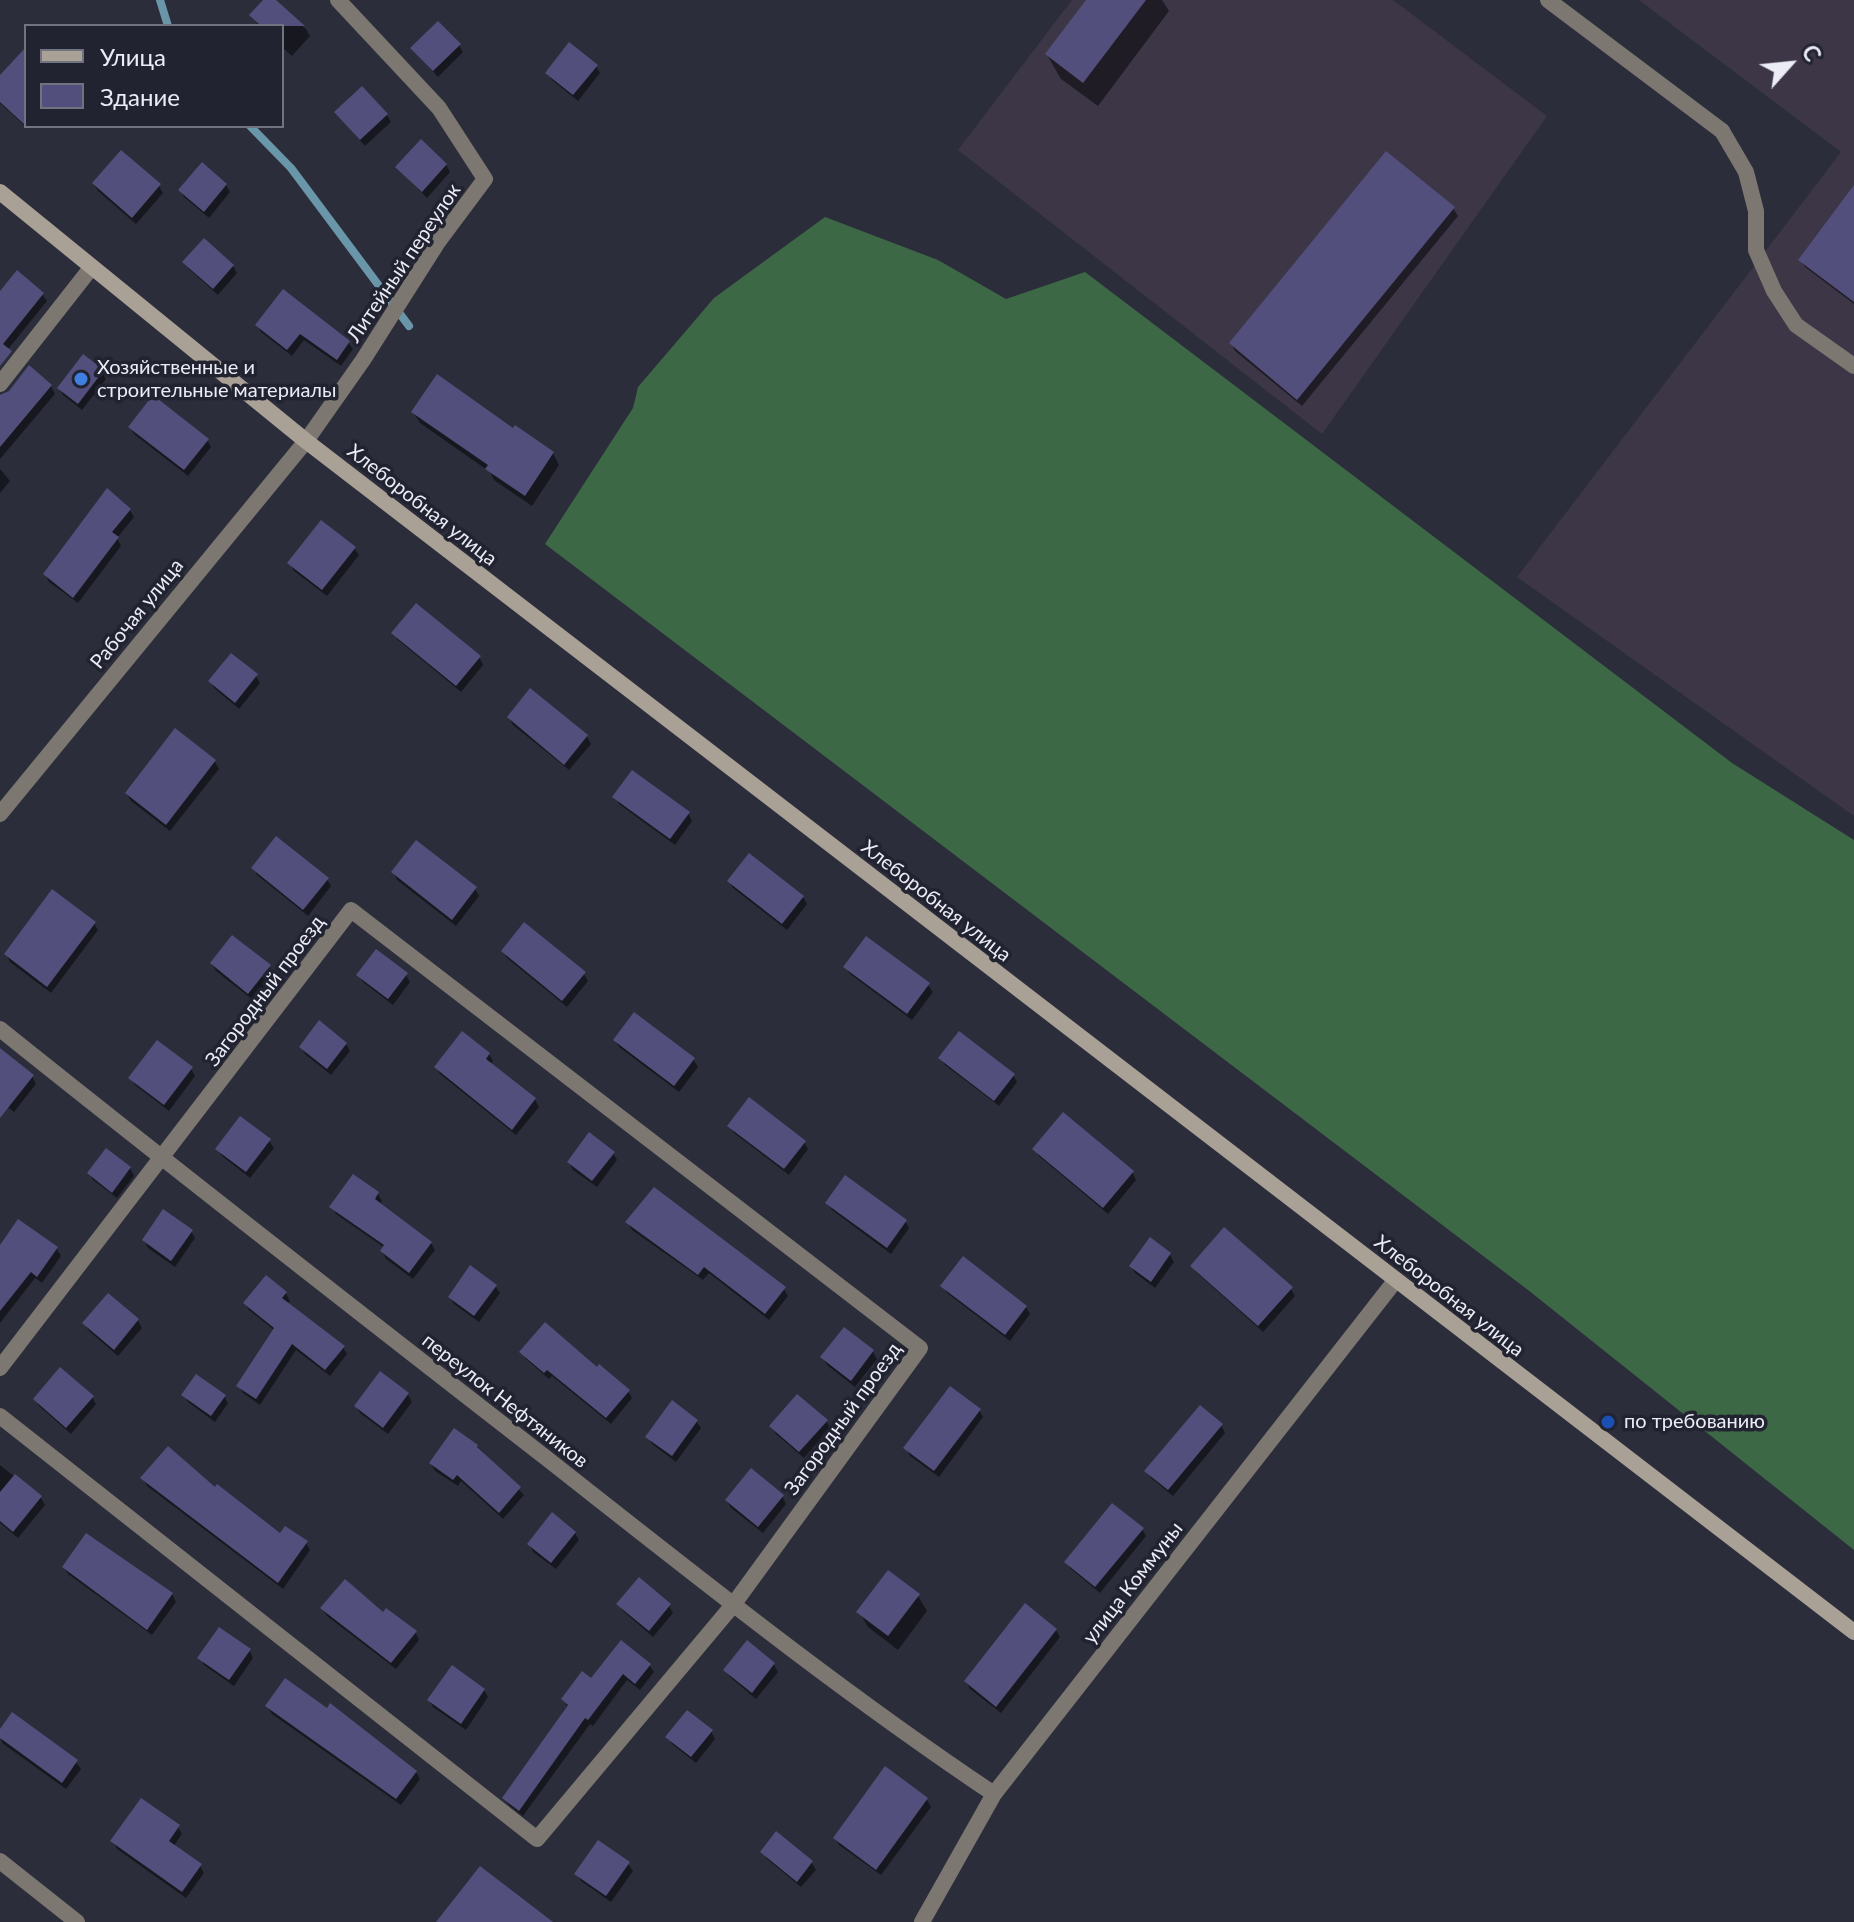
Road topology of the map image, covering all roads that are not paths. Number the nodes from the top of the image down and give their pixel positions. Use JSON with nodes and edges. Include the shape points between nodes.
{"nodes":[{"id":1,"x":338,"y":0,"type":"edge"},
{"id":2,"x":1548,"y":0,"type":"edge"},
{"id":3,"x":0,"y":192,"type":"edge"},
{"id":4,"x":91,"y":268,"type":"junction"},
{"id":5,"x":1854,"y":366,"type":"edge"},
{"id":6,"x":0,"y":384,"type":"edge"},
{"id":7,"x":306,"y":441,"type":"junction"},
{"id":8,"x":0,"y":814,"type":"edge"},
{"id":9,"x":0,"y":1029,"type":"edge"},
{"id":10,"x":162,"y":1159,"type":"junction"},
{"id":11,"x":1395,"y":1281,"type":"junction"},
{"id":12,"x":0,"y":1368,"type":"edge"},
{"id":13,"x":0,"y":1416,"type":"edge"},
{"id":14,"x":733,"y":1605,"type":"junction"},
{"id":15,"x":1854,"y":1632,"type":"edge"},
{"id":16,"x":994,"y":1794,"type":"junction"},
{"id":17,"x":0,"y":1861,"type":"edge"},
{"id":18,"x":77,"y":1922,"type":"edge"},
{"id":19,"x":922,"y":1922,"type":"edge"}],
"edges":[{"from":1,"to":7,"type":"street","name":"Литейный переулок","via":[[439,108],[485,179]]},
{"from":2,"to":5,"type":"street","via":[[1722,131],[1746,172],[1756,211],[1756,250],[1774,291],[1796,325]]},
{"from":3,"to":4,"type":"main road","name":"Хлеборобная улица"},
{"from":4,"to":6,"type":"street"},
{"from":4,"to":7,"type":"main road","name":"Хлеборобная улица"},
{"from":7,"to":8,"type":"street","name":"Рабочая улица"},
{"from":7,"to":11,"type":"main road","name":"Хлеборобная улица"},
{"from":9,"to":10,"type":"street","name":"переулок Нефтяников"},
{"from":10,"to":12,"type":"street","name":"Загородный проезд"},
{"from":10,"to":14,"type":"street","name":"переулок Нефтяников"},
{"from":10,"to":14,"type":"street","name":"Загородный проезд","via":[[351,910],[920,1348]]},
{"from":11,"to":15,"type":"main road","name":"Хлеборобная улица"},
{"from":11,"to":16,"type":"street","name":"улица Коммуны"},
{"from":13,"to":14,"type":"street","name":"Загородный проезд","via":[[537,1839]]},
{"from":14,"to":16,"type":"street","name":"переулок Нефтяников"},
{"from":16,"to":19,"type":"street","name":"улица Коммуны"},
{"from":17,"to":18,"type":"street"}]}
